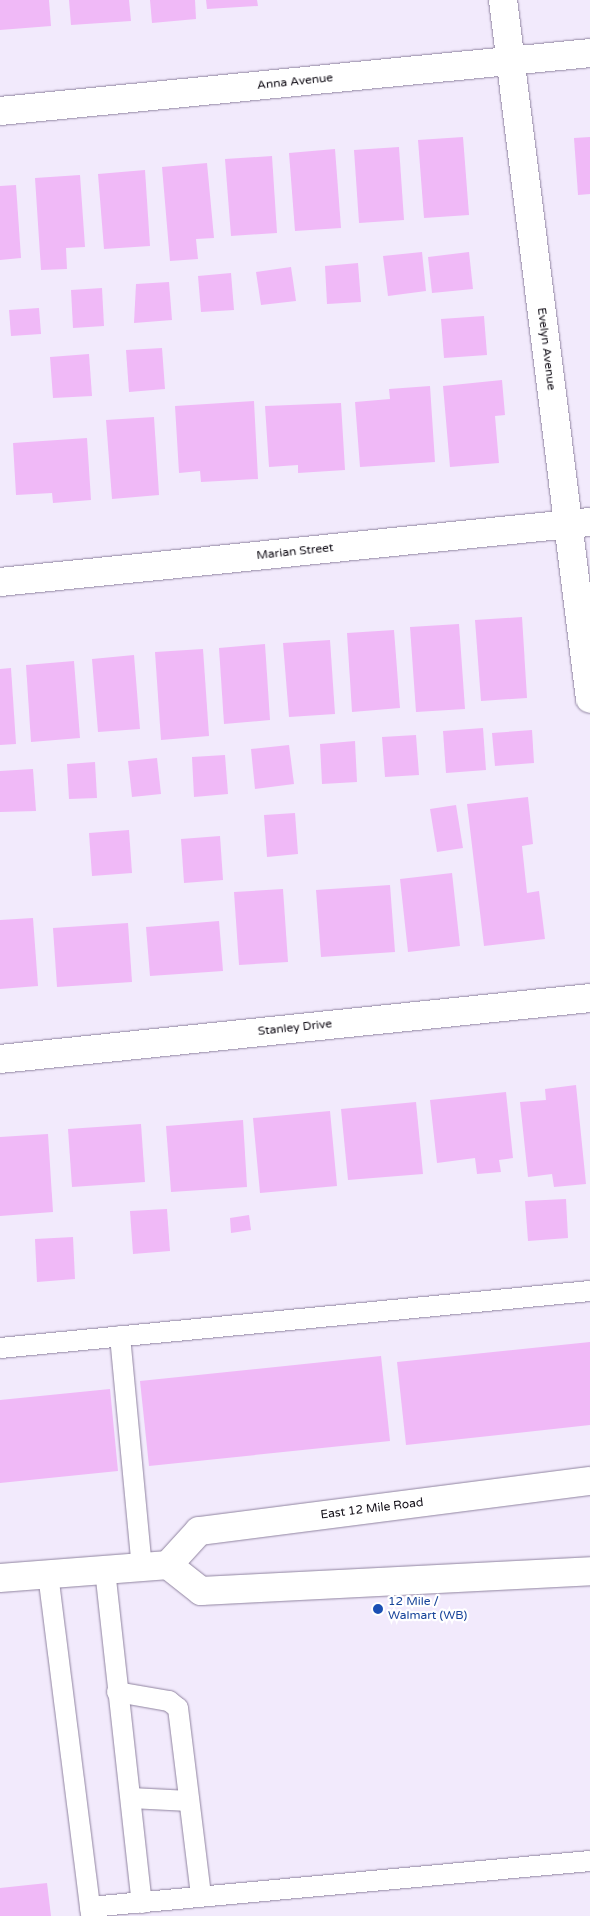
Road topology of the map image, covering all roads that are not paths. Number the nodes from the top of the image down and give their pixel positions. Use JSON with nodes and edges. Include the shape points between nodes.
{"nodes":[{"id":1,"x":503,"y":0,"type":"edge"},
{"id":2,"x":590,"y":53,"type":"edge"},
{"id":3,"x":510,"y":62,"type":"junction"},
{"id":4,"x":0,"y":111,"type":"edge"},
{"id":5,"x":579,"y":523,"type":"edge"},
{"id":6,"x":0,"y":582,"type":"edge"},
{"id":7,"x":590,"y":699,"type":"edge"},
{"id":8,"x":590,"y":998,"type":"edge"},
{"id":9,"x":0,"y":1058,"type":"edge"},
{"id":10,"x":590,"y":1291,"type":"edge"},
{"id":11,"x":120,"y":1336,"type":"junction"},
{"id":12,"x":0,"y":1348,"type":"edge"},
{"id":13,"x":590,"y":1481,"type":"edge"},
{"id":14,"x":155,"y":1566,"type":"junction"},
{"id":15,"x":105,"y":1570,"type":"junction"},
{"id":16,"x":590,"y":1571,"type":"edge"},
{"id":17,"x":48,"y":1574,"type":"junction"},
{"id":18,"x":0,"y":1578,"type":"edge"},
{"id":19,"x":117,"y":1692,"type":"junction"},
{"id":20,"x":131,"y":1798,"type":"junction"},
{"id":21,"x":189,"y":1801,"type":"junction"},
{"id":22,"x":590,"y":1861,"type":"edge"},
{"id":23,"x":201,"y":1896,"type":"junction"},
{"id":24,"x":142,"y":1902,"type":"junction"},
{"id":25,"x":90,"y":1911,"type":"edge"}],
"edges":[{"from":1,"to":3,"type":"street","name":"Evelyn Avenue"},
{"from":2,"to":3,"type":"street","name":"Anna Avenue"},
{"from":3,"to":4,"type":"street","name":"Anna Avenue"},
{"from":3,"to":5,"type":"street","name":"Evelyn Avenue"},
{"from":5,"to":6,"type":"street","name":"Marian Street"},
{"from":5,"to":7,"type":"street","name":"Evelyn Avenue"},
{"from":8,"to":9,"type":"street","name":"Stanley Drive"},
{"from":10,"to":11,"type":"lane"},
{"from":11,"to":12,"type":"lane"},
{"from":11,"to":14,"type":"lane"},
{"from":13,"to":14,"type":"street","name":"East 12 Mile Road","via":[[199,1531]]},
{"from":14,"to":15,"type":"street"},
{"from":14,"to":16,"type":"street","via":[[201,1591]]},
{"from":15,"to":17,"type":"street"},
{"from":15,"to":19,"type":"lane"},
{"from":17,"to":18,"type":"street"},
{"from":17,"to":25,"type":"lane"},
{"from":19,"to":20,"type":"lane"},
{"from":19,"to":21,"type":"lane","via":[[169,1701],[178,1708]]},
{"from":20,"to":21,"type":"lane"},
{"from":20,"to":24,"type":"lane"},
{"from":21,"to":23,"type":"lane"},
{"from":22,"to":23,"type":"lane"},
{"from":23,"to":24,"type":"lane"},
{"from":24,"to":25,"type":"lane"}]}
